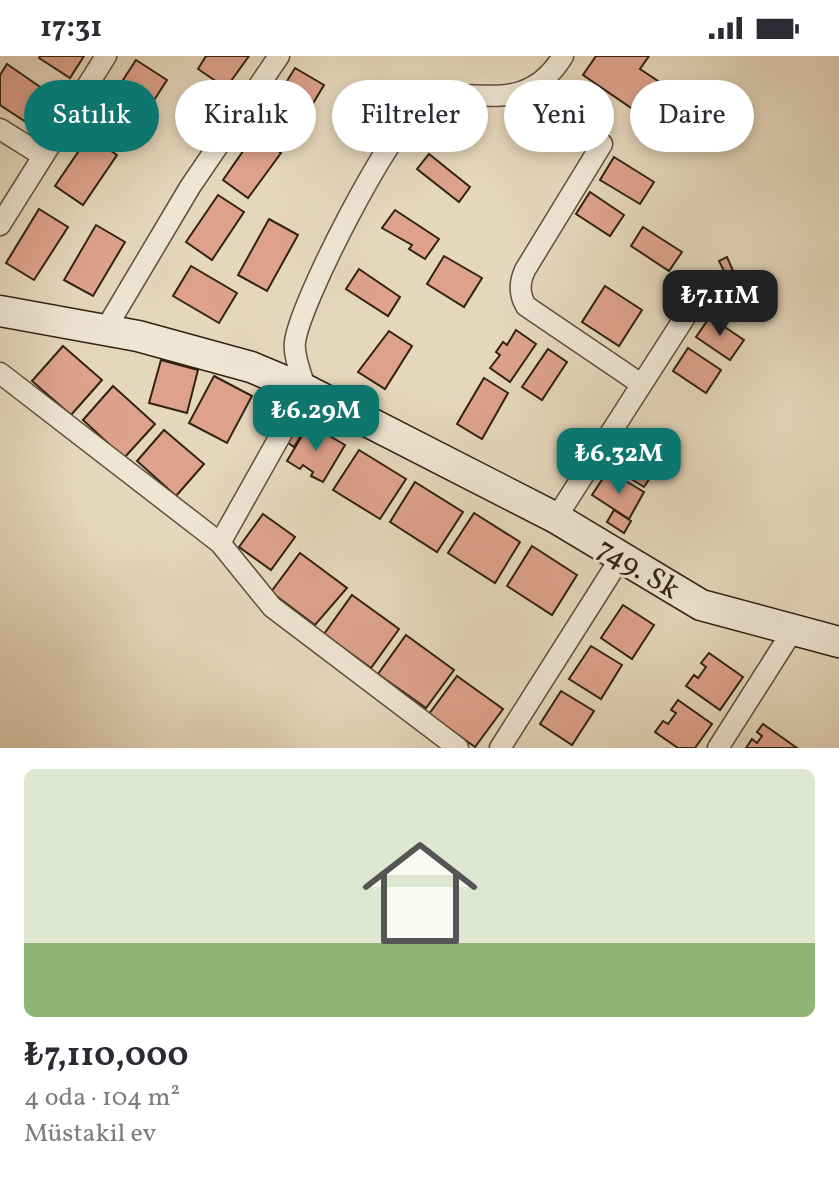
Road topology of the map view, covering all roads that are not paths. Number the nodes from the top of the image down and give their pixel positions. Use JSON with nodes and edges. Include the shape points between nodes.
{"nodes":[{"id":1,"x":106,"y":56,"type":"edge"},
{"id":2,"x":279,"y":56,"type":"edge"},
{"id":3,"x":563,"y":56,"type":"edge"},
{"id":4,"x":541,"y":80,"type":"edge"},
{"id":5,"x":504,"y":96,"type":"edge"},
{"id":6,"x":0,"y":129,"type":"edge"},
{"id":7,"x":597,"y":152,"type":"edge"},
{"id":8,"x":43,"y":156,"type":"junction"},
{"id":9,"x":0,"y":225,"type":"edge"},
{"id":10,"x":701,"y":292,"type":"dead end"},
{"id":11,"x":0,"y":311,"type":"edge"},
{"id":12,"x":105,"y":330,"type":"junction"},
{"id":13,"x":0,"y":373,"type":"edge"},
{"id":14,"x":641,"y":384,"type":"junction"},
{"id":15,"x":306,"y":390,"type":"junction"},
{"id":16,"x":556,"y":518,"type":"junction"},
{"id":17,"x":220,"y":543,"type":"junction"},
{"id":18,"x":621,"y":557,"type":"junction"},
{"id":19,"x":793,"y":630,"type":"junction"},
{"id":20,"x":839,"y":642,"type":"edge"},
{"id":21,"x":458,"y":748,"type":"edge"},
{"id":22,"x":500,"y":748,"type":"edge"},
{"id":23,"x":718,"y":748,"type":"edge"}],
"edges":[{"from":1,"to":8,"type":"street"},
{"from":2,"to":12,"type":"street","via":[[190,187]]},
{"from":3,"to":4,"type":"street"},
{"from":5,"to":15,"type":"street","via":[[439,97],[420,106],[398,131],[320,270],[294,344]]},
{"from":6,"to":8,"type":"street"},
{"from":7,"to":14,"type":"street","via":[[520,285],[526,306]]},
{"from":8,"to":9,"type":"street"},
{"from":10,"to":14,"type":"street"},
{"from":11,"to":12,"type":"street","name":"749. Sk"},
{"from":12,"to":15,"type":"street","name":"749. Sk","via":[[251,367]]},
{"from":13,"to":17,"type":"street"},
{"from":14,"to":16,"type":"street"},
{"from":15,"to":16,"type":"street","name":"749. Sk"},
{"from":15,"to":17,"type":"street"},
{"from":16,"to":18,"type":"street","name":"749. Sk"},
{"from":17,"to":21,"type":"street","via":[[272,607]]},
{"from":18,"to":19,"type":"street","name":"749. Sk","via":[[701,605]]},
{"from":18,"to":22,"type":"street"},
{"from":19,"to":20,"type":"street","name":"749. Sk"},
{"from":19,"to":23,"type":"street"}]}
